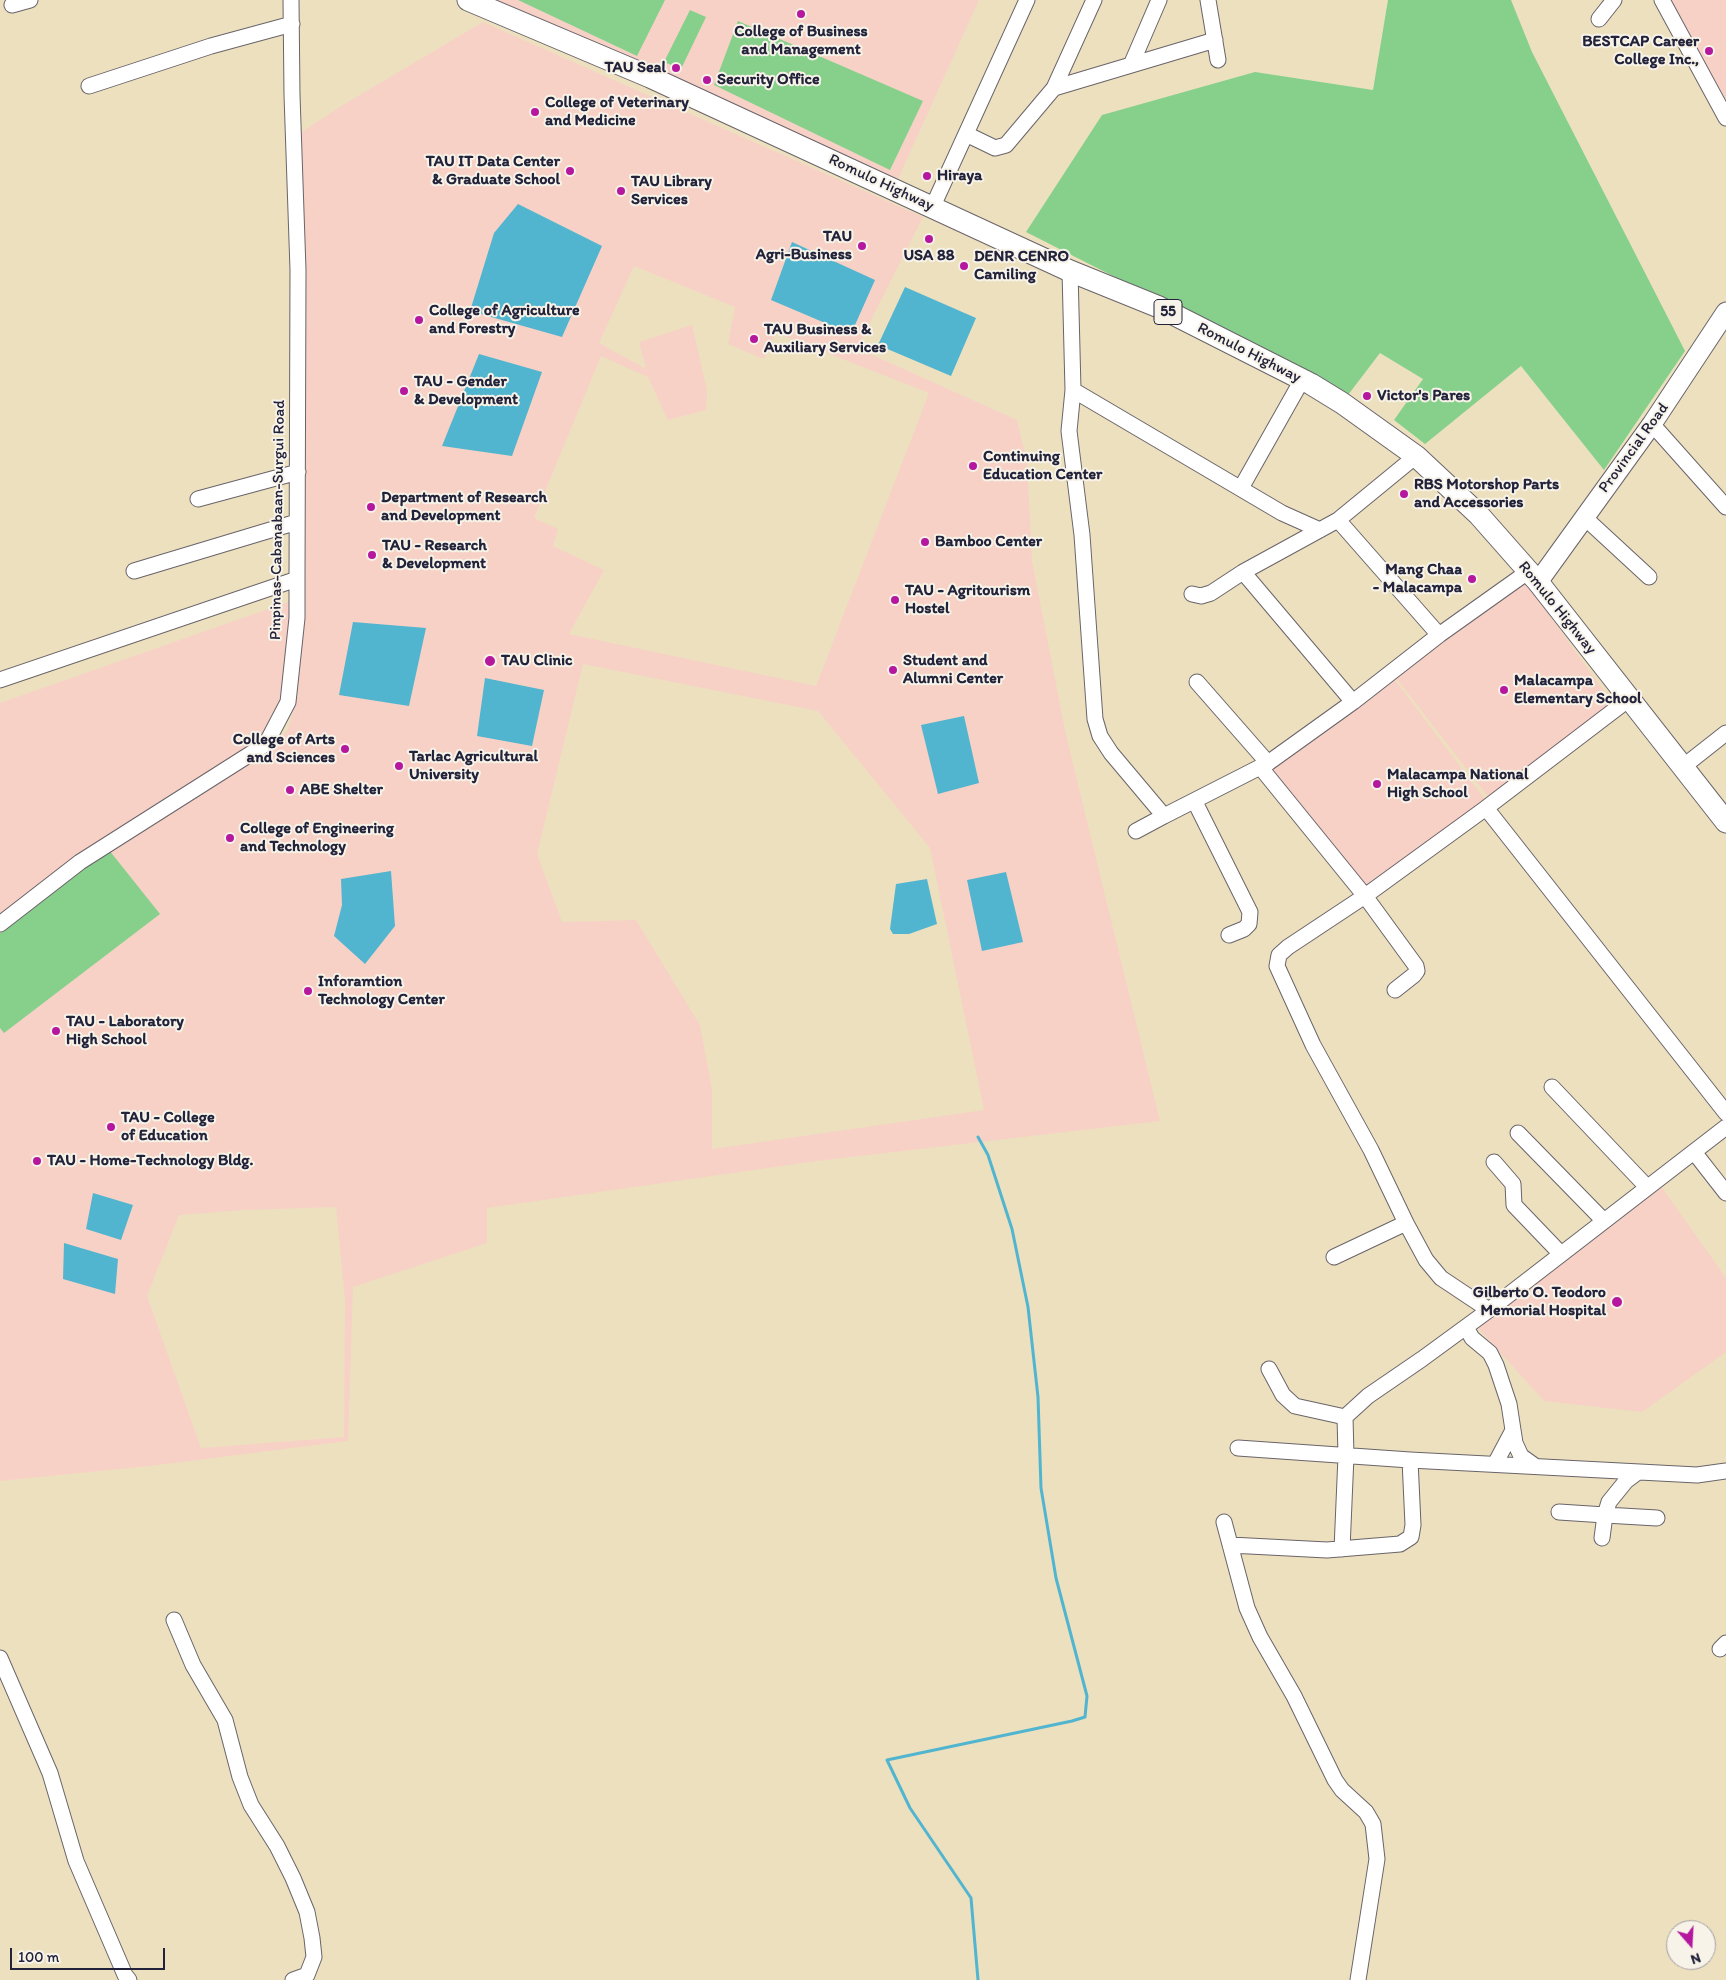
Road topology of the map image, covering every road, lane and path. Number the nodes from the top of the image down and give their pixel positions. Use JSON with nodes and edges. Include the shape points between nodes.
{"nodes":[{"id":1,"x":30,"y":0,"type":"edge"},
{"id":2,"x":292,"y":0,"type":"edge"},
{"id":3,"x":468,"y":0,"type":"edge"},
{"id":4,"x":1027,"y":0,"type":"edge"},
{"id":5,"x":1094,"y":0,"type":"edge"},
{"id":6,"x":1159,"y":0,"type":"edge"},
{"id":7,"x":1208,"y":0,"type":"edge"},
{"id":8,"x":1614,"y":0,"type":"edge"},
{"id":9,"x":1662,"y":0,"type":"edge"},
{"id":10,"x":12,"y":5,"type":"dead end"},
{"id":11,"x":1599,"y":19,"type":"dead end"},
{"id":12,"x":292,"y":24,"type":"junction"},
{"id":13,"x":1215,"y":40,"type":"junction"},
{"id":14,"x":1218,"y":60,"type":"dead end"},
{"id":15,"x":1131,"y":65,"type":"junction"},
{"id":16,"x":88,"y":86,"type":"dead end"},
{"id":17,"x":1054,"y":88,"type":"junction"},
{"id":18,"x":1726,"y":118,"type":"edge"},
{"id":19,"x":966,"y":134,"type":"junction"},
{"id":20,"x":933,"y":206,"type":"junction"},
{"id":21,"x":1070,"y":271,"type":"junction"},
{"id":22,"x":1726,"y":312,"type":"edge"},
{"id":23,"x":1302,"y":380,"type":"junction"},
{"id":24,"x":1073,"y":390,"type":"junction"},
{"id":25,"x":1652,"y":424,"type":"junction"},
{"id":26,"x":1416,"y":456,"type":"junction"},
{"id":27,"x":298,"y":472,"type":"junction"},
{"id":28,"x":1241,"y":488,"type":"junction"},
{"id":29,"x":198,"y":498,"type":"dead end"},
{"id":30,"x":1726,"y":507,"type":"edge"},
{"id":31,"x":1584,"y":517,"type":"junction"},
{"id":32,"x":1338,"y":520,"type":"junction"},
{"id":33,"x":298,"y":522,"type":"junction"},
{"id":34,"x":1320,"y":530,"type":"junction"},
{"id":35,"x":134,"y":571,"type":"dead end"},
{"id":36,"x":1244,"y":572,"type":"junction"},
{"id":37,"x":1533,"y":576,"type":"junction"},
{"id":38,"x":1649,"y":576,"type":"dead end"},
{"id":39,"x":297,"y":579,"type":"junction"},
{"id":40,"x":1192,"y":594,"type":"dead end"},
{"id":41,"x":1439,"y":635,"type":"junction"},
{"id":42,"x":0,"y":680,"type":"edge"},
{"id":43,"x":1197,"y":682,"type":"dead end"},
{"id":44,"x":1630,"y":699,"type":"junction"},
{"id":45,"x":1353,"y":702,"type":"junction"},
{"id":46,"x":1726,"y":733,"type":"edge"},
{"id":47,"x":1264,"y":766,"type":"junction"},
{"id":48,"x":1684,"y":766,"type":"junction"},
{"id":49,"x":1195,"y":802,"type":"junction"},
{"id":50,"x":1486,"y":808,"type":"junction"},
{"id":51,"x":1164,"y":816,"type":"junction"},
{"id":52,"x":1726,"y":822,"type":"edge"},
{"id":53,"x":1136,"y":831,"type":"dead end"},
{"id":54,"x":1365,"y":896,"type":"junction"},
{"id":55,"x":0,"y":924,"type":"edge"},
{"id":56,"x":1229,"y":935,"type":"dead end"},
{"id":57,"x":1395,"y":990,"type":"dead end"},
{"id":58,"x":1552,"y":1087,"type":"dead end"},
{"id":59,"x":1726,"y":1113,"type":"edge"},
{"id":60,"x":1726,"y":1127,"type":"edge"},
{"id":61,"x":1518,"y":1133,"type":"dead end"},
{"id":62,"x":1694,"y":1152,"type":"junction"},
{"id":63,"x":1494,"y":1162,"type":"dead end"},
{"id":64,"x":1647,"y":1187,"type":"junction"},
{"id":65,"x":1726,"y":1193,"type":"edge"},
{"id":66,"x":1604,"y":1221,"type":"junction"},
{"id":67,"x":1406,"y":1222,"type":"junction"},
{"id":68,"x":1561,"y":1254,"type":"junction"},
{"id":69,"x":1334,"y":1257,"type":"dead end"},
{"id":70,"x":1489,"y":1310,"type":"junction"},
{"id":71,"x":1466,"y":1327,"type":"junction"},
{"id":72,"x":1269,"y":1369,"type":"dead end"},
{"id":73,"x":1345,"y":1417,"type":"junction"},
{"id":74,"x":1512,"y":1432,"type":"junction"},
{"id":75,"x":1238,"y":1448,"type":"dead end"},
{"id":76,"x":1346,"y":1456,"type":"junction"},
{"id":77,"x":1410,"y":1460,"type":"junction"},
{"id":78,"x":1495,"y":1464,"type":"junction"},
{"id":79,"x":1535,"y":1466,"type":"junction"},
{"id":80,"x":1726,"y":1471,"type":"edge"},
{"id":81,"x":1638,"y":1472,"type":"junction"},
{"id":82,"x":1559,"y":1512,"type":"dead end"},
{"id":83,"x":1605,"y":1515,"type":"junction"},
{"id":84,"x":1657,"y":1518,"type":"dead end"},
{"id":85,"x":1224,"y":1522,"type":"dead end"},
{"id":86,"x":1602,"y":1538,"type":"dead end"},
{"id":87,"x":1230,"y":1545,"type":"junction"},
{"id":88,"x":1342,"y":1549,"type":"junction"},
{"id":89,"x":174,"y":1620,"type":"dead end"},
{"id":90,"x":0,"y":1658,"type":"edge"},
{"id":91,"x":129,"y":1980,"type":"edge"},
{"id":92,"x":293,"y":1980,"type":"edge"},
{"id":93,"x":1358,"y":1980,"type":"edge"}],
"edges":[{"from":1,"to":10,"type":"street"},
{"from":2,"to":12,"type":"street","name":"Pinpinas-Cabanabaan-Surgui Road"},
{"from":3,"to":20,"type":"highway","name":"Romulo Highway","number":"55","via":[[650,77]]},
{"from":4,"to":19,"type":"street"},
{"from":5,"to":17,"type":"street"},
{"from":6,"to":15,"type":"street"},
{"from":7,"to":13,"type":"street"},
{"from":8,"to":11,"type":"street"},
{"from":9,"to":18,"type":"street"},
{"from":12,"to":16,"type":"street","via":[[210,46]]},
{"from":12,"to":27,"type":"street","name":"Pinpinas-Cabanabaan-Surgui Road","via":[[298,270]]},
{"from":13,"to":14,"type":"street"},
{"from":13,"to":15,"type":"street"},
{"from":15,"to":17,"type":"street"},
{"from":17,"to":19,"type":"street","via":[[1006,145],[995,148]]},
{"from":19,"to":20,"type":"street"},
{"from":20,"to":21,"type":"highway","name":"Romulo Highway","number":"55"},
{"from":21,"to":23,"type":"highway","name":"Romulo Highway","number":"55","via":[[1159,307]]},
{"from":21,"to":24,"type":"street"},
{"from":22,"to":25,"type":"main road","name":"Provincial Road"},
{"from":23,"to":26,"type":"highway","name":"Romulo Highway","number":"55","via":[[1342,403]]},
{"from":23,"to":28,"type":"street"},
{"from":24,"to":28,"type":"street"},
{"from":24,"to":51,"type":"street","via":[[1069,431],[1082,535],[1095,719],[1100,736],[1111,752]]},
{"from":25,"to":30,"type":"street"},
{"from":25,"to":31,"type":"main road","name":"Provincial Road"},
{"from":26,"to":32,"type":"street"},
{"from":26,"to":37,"type":"highway","name":"Romulo Highway","number":"55","via":[[1465,500]]},
{"from":27,"to":29,"type":"street"},
{"from":27,"to":33,"type":"street","name":"Pinpinas-Cabanabaan-Surgui Road"},
{"from":28,"to":34,"type":"street","via":[[1282,513]]},
{"from":31,"to":37,"type":"main road","name":"Provincial Road"},
{"from":31,"to":38,"type":"street"},
{"from":32,"to":34,"type":"street"},
{"from":32,"to":41,"type":"street"},
{"from":33,"to":35,"type":"street"},
{"from":33,"to":39,"type":"street","name":"Pinpinas-Cabanabaan-Surgui Road"},
{"from":34,"to":36,"type":"street"},
{"from":36,"to":40,"type":"street","via":[[1211,593]]},
{"from":36,"to":45,"type":"street"},
{"from":37,"to":41,"type":"street"},
{"from":37,"to":44,"type":"highway","name":"Romulo Highway","number":"55"},
{"from":39,"to":42,"type":"street"},
{"from":39,"to":55,"type":"street","name":"Pinpinas-Cabanabaan-Surgui Road","via":[[297,618],[288,702],[266,744],[80,862]]},
{"from":41,"to":45,"type":"street"},
{"from":43,"to":47,"type":"street"},
{"from":44,"to":48,"type":"highway","name":"Romulo Highway","number":"55"},
{"from":44,"to":50,"type":"street"},
{"from":45,"to":47,"type":"street"},
{"from":46,"to":48,"type":"street"},
{"from":47,"to":49,"type":"street"},
{"from":47,"to":54,"type":"street"},
{"from":48,"to":52,"type":"highway","name":"Romulo Highway","number":"55"},
{"from":49,"to":51,"type":"street"},
{"from":49,"to":56,"type":"street","via":[[1250,912],[1249,924]]},
{"from":50,"to":54,"type":"street"},
{"from":50,"to":59,"type":"street"},
{"from":51,"to":53,"type":"street"},
{"from":54,"to":57,"type":"street","via":[[1416,966],[1414,975]]},
{"from":54,"to":67,"type":"street","via":[[1288,947],[1279,956],[1277,966],[1314,1045]]},
{"from":58,"to":64,"type":"street"},
{"from":60,"to":62,"type":"street"},
{"from":61,"to":66,"type":"street"},
{"from":62,"to":64,"type":"street"},
{"from":62,"to":65,"type":"street"},
{"from":63,"to":68,"type":"street","via":[[1513,1184],[1514,1205]]},
{"from":64,"to":66,"type":"street"},
{"from":66,"to":68,"type":"street"},
{"from":67,"to":69,"type":"street"},
{"from":67,"to":70,"type":"street","via":[[1426,1260],[1441,1278]]},
{"from":68,"to":70,"type":"street"},
{"from":70,"to":71,"type":"street"},
{"from":71,"to":73,"type":"street","via":[[1368,1396]]},
{"from":71,"to":74,"type":"street","via":[[1472,1338],[1490,1353],[1496,1365],[1509,1404]]},
{"from":72,"to":73,"type":"street","via":[[1283,1395],[1295,1406]]},
{"from":73,"to":76,"type":"street"},
{"from":74,"to":78,"type":"street"},
{"from":74,"to":79,"type":"street","via":[[1521,1456]]},
{"from":75,"to":76,"type":"street"},
{"from":76,"to":77,"type":"street"},
{"from":76,"to":88,"type":"street"},
{"from":77,"to":78,"type":"street"},
{"from":77,"to":88,"type":"street","via":[[1411,1537],[1400,1544]]},
{"from":78,"to":79,"type":"street"},
{"from":79,"to":81,"type":"street"},
{"from":80,"to":81,"type":"street","via":[[1697,1474]]},
{"from":81,"to":83,"type":"street","via":[[1608,1502]]},
{"from":82,"to":83,"type":"street"},
{"from":83,"to":84,"type":"street"},
{"from":83,"to":86,"type":"street"},
{"from":85,"to":87,"type":"street"},
{"from":87,"to":88,"type":"street"},
{"from":87,"to":93,"type":"street","via":[[1247,1608],[1260,1637],[1294,1696],[1335,1780],[1366,1812],[1373,1824],[1377,1859]]},
{"from":89,"to":92,"type":"street","via":[[193,1665],[225,1720],[251,1805],[277,1846],[307,1912],[314,1957],[307,1975]]},
{"from":90,"to":91,"type":"street","via":[[50,1773],[76,1861]]}]}
